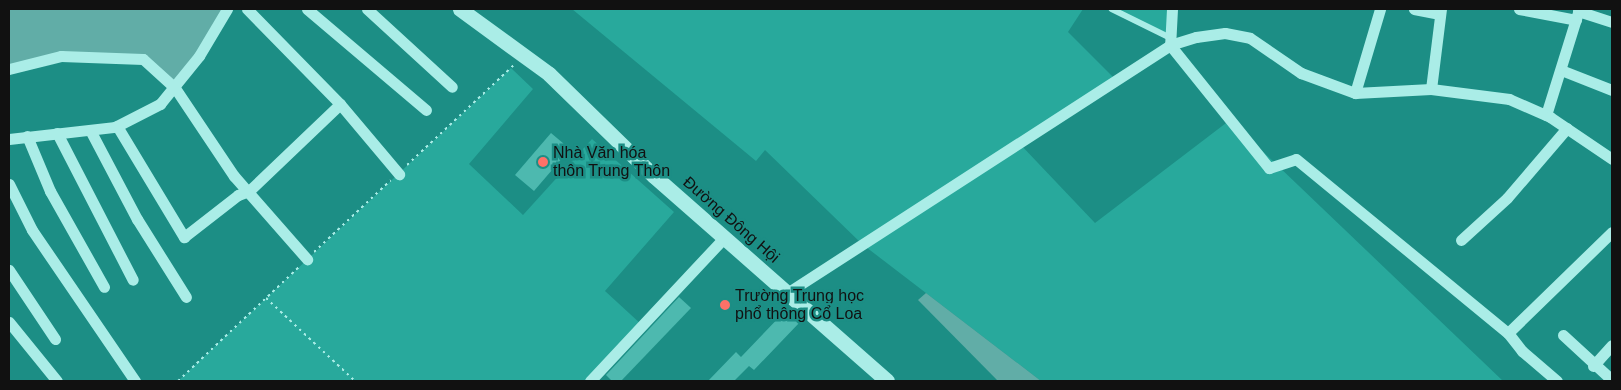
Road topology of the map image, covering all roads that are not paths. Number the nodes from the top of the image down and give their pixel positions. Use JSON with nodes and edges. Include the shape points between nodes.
{"nodes":[{"id":1,"x":227,"y":9,"type":"edge"},
{"id":2,"x":248,"y":9,"type":"edge"},
{"id":3,"x":307,"y":9,"type":"edge"},
{"id":4,"x":367,"y":9,"type":"edge"},
{"id":5,"x":460,"y":9,"type":"edge"},
{"id":6,"x":1112,"y":9,"type":"edge"},
{"id":7,"x":1172,"y":9,"type":"edge"},
{"id":8,"x":1380,"y":9,"type":"edge"},
{"id":9,"x":1414,"y":9,"type":"edge"},
{"id":10,"x":1519,"y":9,"type":"edge"},
{"id":11,"x":1440,"y":12,"type":"edge"},
{"id":12,"x":1578,"y":13,"type":"edge"},
{"id":13,"x":1612,"y":22,"type":"edge"},
{"id":14,"x":1169,"y":41,"type":"junction"},
{"id":15,"x":9,"y":69,"type":"edge"},
{"id":16,"x":1561,"y":70,"type":"junction"},
{"id":17,"x":452,"y":86,"type":"dead end"},
{"id":18,"x":175,"y":88,"type":"junction"},
{"id":19,"x":1431,"y":89,"type":"junction"},
{"id":20,"x":1612,"y":90,"type":"edge"},
{"id":21,"x":1355,"y":93,"type":"junction"},
{"id":22,"x":340,"y":104,"type":"junction"},
{"id":23,"x":426,"y":110,"type":"dead end"},
{"id":24,"x":1546,"y":115,"type":"junction"},
{"id":25,"x":117,"y":126,"type":"junction"},
{"id":26,"x":1567,"y":128,"type":"junction"},
{"id":27,"x":90,"y":130,"type":"junction"},
{"id":28,"x":57,"y":133,"type":"junction"},
{"id":29,"x":27,"y":136,"type":"junction"},
{"id":30,"x":9,"y":139,"type":"edge"},
{"id":31,"x":1612,"y":159,"type":"edge"},
{"id":32,"x":399,"y":174,"type":"road end"},
{"id":33,"x":9,"y":184,"type":"edge"},
{"id":34,"x":249,"y":191,"type":"junction"},
{"id":35,"x":1612,"y":232,"type":"edge"},
{"id":36,"x":724,"y":238,"type":"junction"},
{"id":37,"x":1461,"y":240,"type":"dead end"},
{"id":38,"x":307,"y":259,"type":"road end"},
{"id":39,"x":9,"y":270,"type":"edge"},
{"id":40,"x":132,"y":280,"type":"dead end"},
{"id":41,"x":104,"y":287,"type":"dead end"},
{"id":42,"x":787,"y":293,"type":"junction"},
{"id":43,"x":186,"y":297,"type":"dead end"},
{"id":44,"x":9,"y":322,"type":"edge"},
{"id":45,"x":1508,"y":333,"type":"junction"},
{"id":46,"x":1563,"y":335,"type":"dead end"},
{"id":47,"x":55,"y":339,"type":"dead end"},
{"id":48,"x":1612,"y":345,"type":"edge"},
{"id":49,"x":1593,"y":366,"type":"junction"},
{"id":50,"x":1612,"y":380,"type":"edge"},
{"id":51,"x":57,"y":381,"type":"edge"},
{"id":52,"x":135,"y":381,"type":"edge"},
{"id":53,"x":590,"y":381,"type":"edge"},
{"id":54,"x":887,"y":381,"type":"edge"},
{"id":55,"x":1557,"y":381,"type":"edge"}],
"edges":[{"from":1,"to":18,"type":"street"},
{"from":2,"to":22,"type":"street"},
{"from":3,"to":23,"type":"street"},
{"from":4,"to":17,"type":"street"},
{"from":5,"to":36,"type":"street","name":"Đường Đông Hội","via":[[549,74]]},
{"from":6,"to":14,"type":"lane"},
{"from":7,"to":14,"type":"street"},
{"from":8,"to":21,"type":"street"},
{"from":9,"to":11,"type":"street"},
{"from":10,"to":12,"type":"street"},
{"from":11,"to":19,"type":"street"},
{"from":12,"to":13,"type":"street"},
{"from":12,"to":16,"type":"street"},
{"from":14,"to":21,"type":"street","via":[[1225,33],[1250,38],[1300,73]]},
{"from":14,"to":42,"type":"street"},
{"from":14,"to":45,"type":"street","via":[[1269,168],[1296,159]]},
{"from":15,"to":18,"type":"street","via":[[61,56],[128,56],[143,59]]},
{"from":16,"to":20,"type":"street"},
{"from":16,"to":24,"type":"street"},
{"from":18,"to":25,"type":"street","via":[[160,104]]},
{"from":18,"to":34,"type":"street","via":[[234,176]]},
{"from":19,"to":21,"type":"street"},
{"from":19,"to":24,"type":"street","via":[[1509,99]]},
{"from":22,"to":32,"type":"street"},
{"from":22,"to":34,"type":"street"},
{"from":24,"to":26,"type":"street"},
{"from":25,"to":27,"type":"street"},
{"from":25,"to":34,"type":"street","via":[[184,237],[238,195]]},
{"from":26,"to":31,"type":"street"},
{"from":26,"to":37,"type":"street","via":[[1507,198]]},
{"from":27,"to":28,"type":"street"},
{"from":27,"to":43,"type":"street","via":[[137,219]]},
{"from":28,"to":29,"type":"street"},
{"from":28,"to":40,"type":"street"},
{"from":29,"to":30,"type":"street"},
{"from":29,"to":41,"type":"street","via":[[50,190]]},
{"from":33,"to":52,"type":"street","via":[[32,230]]},
{"from":34,"to":38,"type":"street"},
{"from":35,"to":45,"type":"street"},
{"from":36,"to":42,"type":"street","name":"Đường Đông Hội","via":[[766,281]]},
{"from":36,"to":53,"type":"street"},
{"from":39,"to":47,"type":"street"},
{"from":42,"to":54,"type":"street","name":"Đường Đông Hội"},
{"from":44,"to":51,"type":"street"},
{"from":45,"to":55,"type":"street","via":[[1522,351]]},
{"from":46,"to":49,"type":"street"},
{"from":48,"to":49,"type":"street"},
{"from":49,"to":50,"type":"street"}]}
